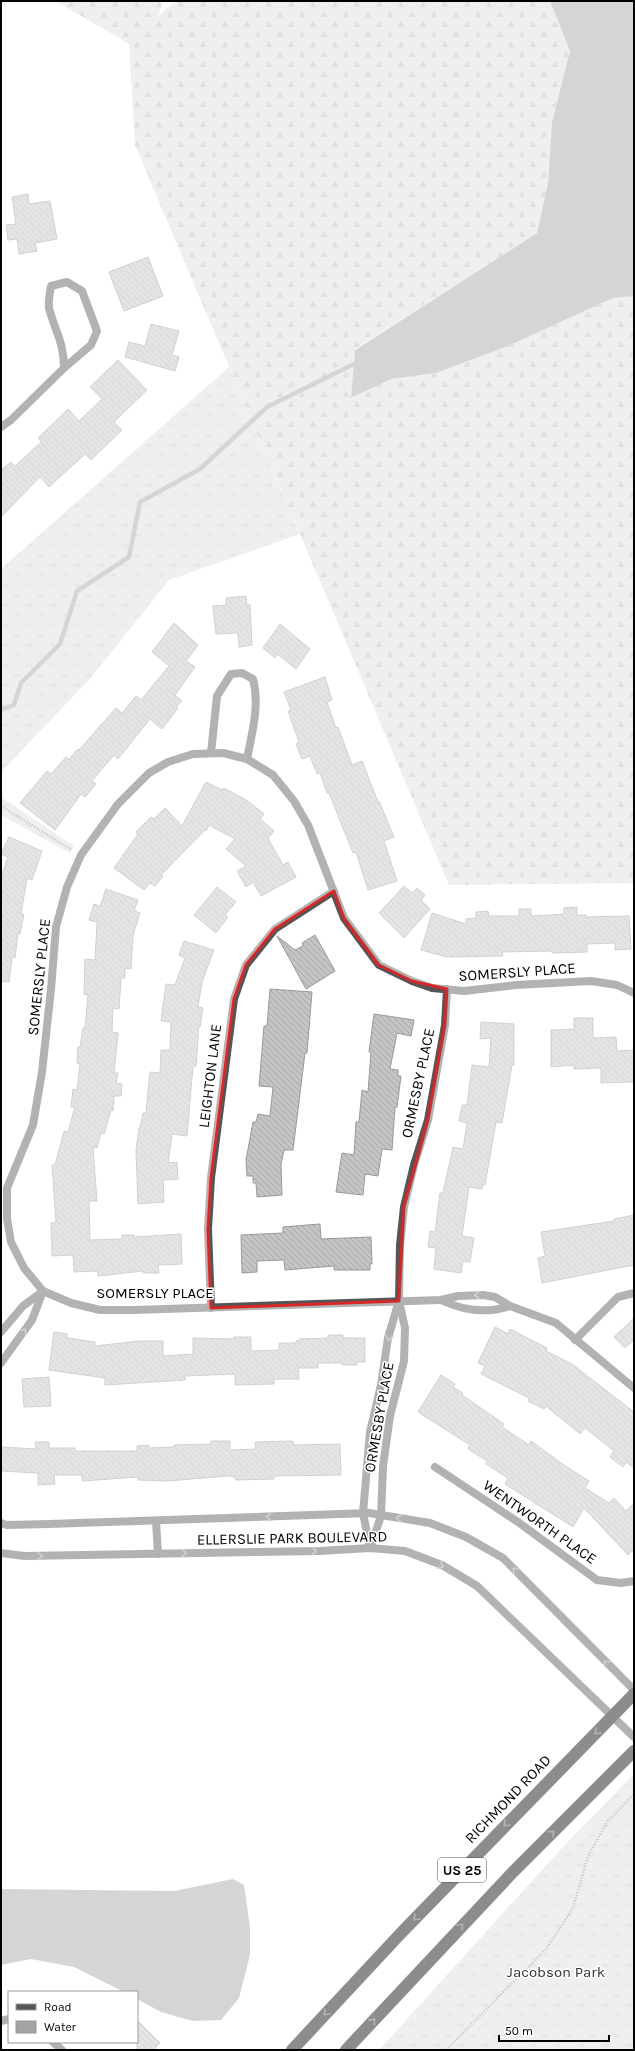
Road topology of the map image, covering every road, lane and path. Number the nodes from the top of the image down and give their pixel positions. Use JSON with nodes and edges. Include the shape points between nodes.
{"nodes":[{"id":1,"x":64,"y":368,"type":"junction"},
{"id":2,"x":1,"y":427,"type":"edge"},
{"id":3,"x":211,"y":753,"type":"junction"},
{"id":4,"x":247,"y":759,"type":"junction"},
{"id":5,"x":1,"y":806,"type":"edge"},
{"id":6,"x":81,"y":856,"type":"junction"},
{"id":7,"x":334,"y":891,"type":"junction"},
{"id":8,"x":447,"y":989,"type":"junction"},
{"id":9,"x":634,"y":993,"type":"edge"},
{"id":10,"x":43,"y":1291,"type":"junction"},
{"id":11,"x":634,"y":1293,"type":"edge"},
{"id":12,"x":441,"y":1300,"type":"junction"},
{"id":13,"x":399,"y":1301,"type":"junction"},
{"id":14,"x":510,"y":1306,"type":"junction"},
{"id":15,"x":211,"y":1308,"type":"junction"},
{"id":16,"x":1,"y":1332,"type":"edge"},
{"id":17,"x":575,"y":1340,"type":"junction"},
{"id":18,"x":1,"y":1363,"type":"edge"},
{"id":19,"x":634,"y":1388,"type":"edge"},
{"id":20,"x":435,"y":1467,"type":"dead end"},
{"id":21,"x":363,"y":1513,"type":"junction"},
{"id":22,"x":380,"y":1516,"type":"junction"},
{"id":23,"x":156,"y":1521,"type":"junction"},
{"id":24,"x":1,"y":1523,"type":"edge"},
{"id":25,"x":370,"y":1548,"type":"junction"},
{"id":26,"x":1,"y":1553,"type":"edge"},
{"id":27,"x":158,"y":1554,"type":"junction"},
{"id":28,"x":634,"y":1581,"type":"edge"},
{"id":29,"x":634,"y":1690,"type":"edge"},
{"id":30,"x":634,"y":1694,"type":"edge"},
{"id":31,"x":612,"y":1716,"type":"junction"},
{"id":32,"x":634,"y":1737,"type":"edge"},
{"id":33,"x":634,"y":1751,"type":"edge"},
{"id":34,"x":634,"y":1794,"type":"edge"},
{"id":35,"x":292,"y":2050,"type":"edge"},
{"id":36,"x":346,"y":2050,"type":"edge"},
{"id":37,"x":446,"y":2050,"type":"edge"}],
"edges":[{"from":1,"to":1,"type":"street","via":[[91,345],[97,331],[82,291],[67,282],[51,286],[49,306],[61,340]]},
{"from":1,"to":2,"type":"street"},
{"from":3,"to":4,"type":"street","name":"SOMERSLY PLACE"},
{"from":3,"to":4,"type":"street","via":[[217,696],[231,674],[242,673],[253,679],[256,690],[256,712]]},
{"from":3,"to":6,"type":"street","name":"SOMERSLY PLACE","via":[[193,754],[149,772],[118,804]]},
{"from":4,"to":7,"type":"street","name":"SOMERSLY PLACE","via":[[273,775],[294,801],[308,825]]},
{"from":5,"to":6,"type":"path"},
{"from":6,"to":10,"type":"street","name":"SOMERSLY PLACE","via":[[67,887],[56,927],[43,1064],[33,1125],[7,1188],[7,1219],[11,1242],[24,1268]]},
{"from":7,"to":8,"type":"street","name":"SOMERSLY PLACE","via":[[344,918],[379,965],[412,981],[432,988]]},
{"from":7,"to":15,"type":"street","name":"LEIGHTON LANE","via":[[275,929],[246,965],[234,999],[211,1178],[208,1229]]},
{"from":8,"to":9,"type":"street","name":"SOMERSLY PLACE","via":[[464,991],[591,981],[617,985]]},
{"from":8,"to":13,"type":"street","name":"ORMESBY PLACE","via":[[445,1025],[428,1120],[404,1207]]},
{"from":10,"to":15,"type":"street","name":"SOMERSLY PLACE","via":[[71,1303],[100,1310]]},
{"from":10,"to":16,"type":"street","via":[[23,1306]]},
{"from":18,"to":10,"type":"street","one_way":true,"via":[[32,1320]]},
{"from":11,"to":17,"type":"street","via":[[618,1297]]},
{"from":12,"to":13,"type":"street","name":"SOMERSLY PLACE"},
{"from":12,"to":14,"type":"street","name":"SOMERSLY PLACE","via":[[458,1308],[476,1310],[494,1311]]},
{"from":14,"to":12,"type":"street","name":"SOMERSLY PLACE","one_way":true,"via":[[495,1297],[483,1295]]},
{"from":13,"to":15,"type":"street","name":"SOMERSLY PLACE"},
{"from":13,"to":21,"type":"street","name":"ORMESBY PLACE","one_way":true,"via":[[388,1338],[370,1432]]},
{"from":13,"to":22,"type":"street","name":"ORMESBY PLACE","via":[[405,1328],[404,1361],[390,1416]]},
{"from":14,"to":17,"type":"street","name":"SOMERSLY PLACE","via":[[556,1323]]},
{"from":17,"to":19,"type":"street","name":"SOMERSLY PLACE"},
{"from":20,"to":28,"type":"street","name":"WENTWORTH PLACE","via":[[518,1522],[597,1580],[621,1583]]},
{"from":21,"to":22,"type":"street","name":"ELLERSLIE PARK BOULEVARD"},
{"from":21,"to":23,"type":"street","name":"ELLERSLIE PARK BOULEVARD","one_way":true},
{"from":21,"to":25,"type":"street","name":"ORMESBY PLACE"},
{"from":22,"to":25,"type":"street","name":"ORMESBY PLACE"},
{"from":29,"to":22,"type":"street","name":"ELLERSLIE PARK BOULEVARD","one_way":true,"via":[[503,1558],[466,1537],[430,1523]]},
{"from":23,"to":24,"type":"street","name":"ELLERSLIE PARK BOULEVARD","via":[[7,1525]]},
{"from":23,"to":27,"type":"street"},
{"from":27,"to":25,"type":"street","name":"ELLERSLIE PARK BOULEVARD","one_way":true},
{"from":25,"to":31,"type":"street","name":"ELLERSLIE PARK BOULEVARD","one_way":true,"via":[[406,1552],[442,1565],[477,1586]]},
{"from":26,"to":27,"type":"street","name":"ELLERSLIE PARK BOULEVARD","one_way":true,"via":[[24,1556]]},
{"from":30,"to":31,"type":"highway","name":"RICHMOND ROAD","number":"US 25"},
{"from":31,"to":32,"type":"street","name":"ELLERSLIE PARK BOULEVARD"},
{"from":31,"to":35,"type":"highway","name":"RICHMOND ROAD","number":"US 25","one_way":true,"via":[[402,1932]]},
{"from":36,"to":33,"type":"highway","number":"US 25","one_way":true,"via":[[506,1879]]},
{"from":34,"to":37,"type":"path","via":[[608,1821],[588,1856],[573,1908],[546,1949]]}]}
